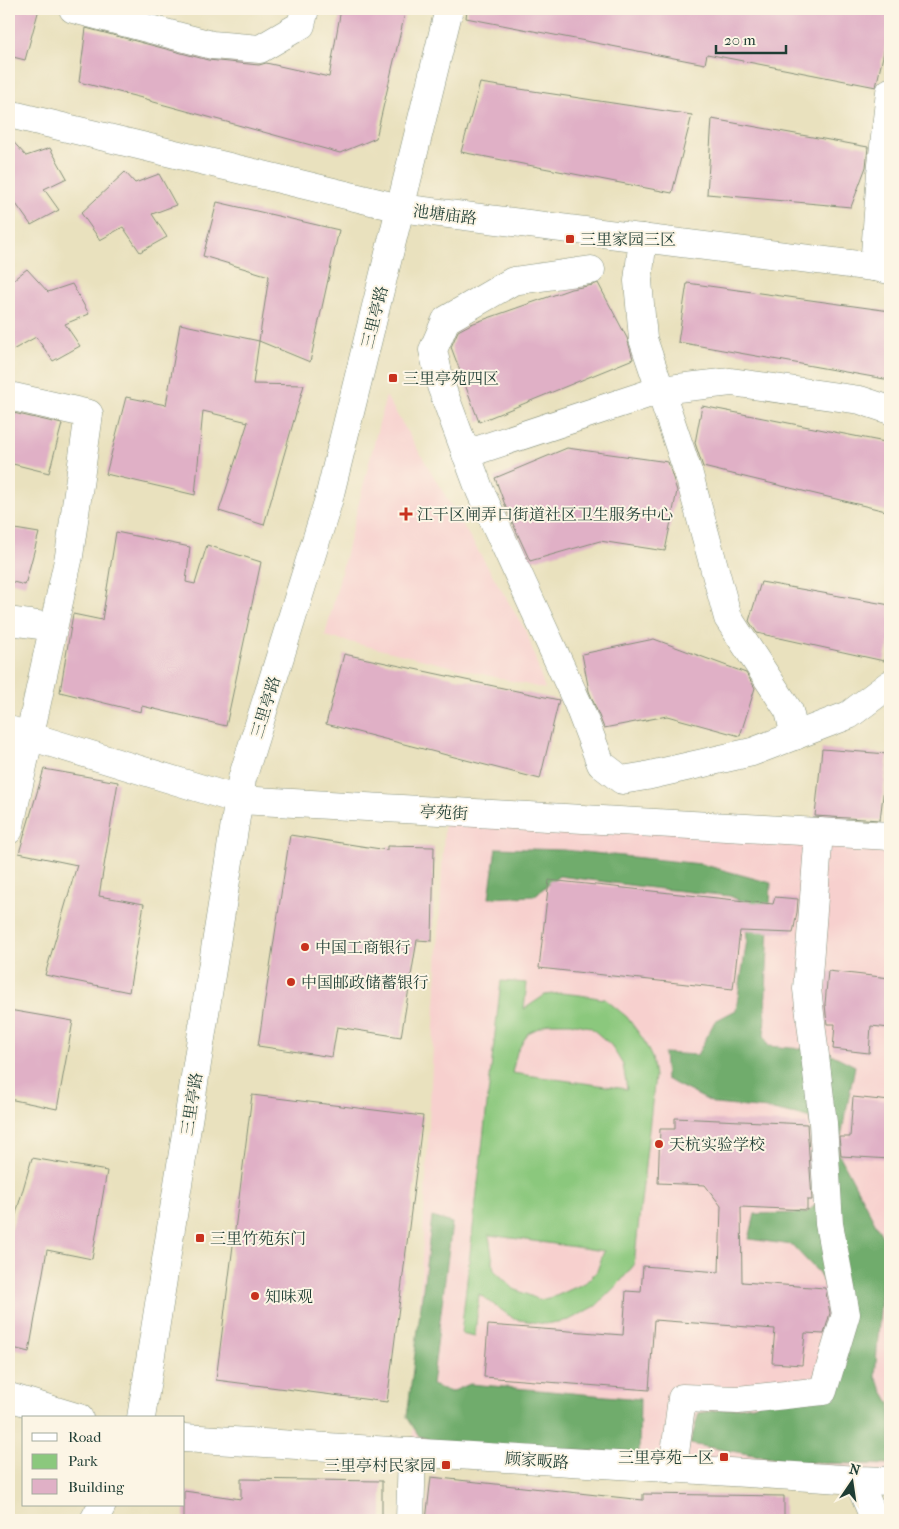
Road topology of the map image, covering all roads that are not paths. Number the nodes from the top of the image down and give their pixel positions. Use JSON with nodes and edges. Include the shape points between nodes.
{"nodes":[{"id":1,"x":77,"y":9,"type":"edge"},
{"id":2,"x":305,"y":9,"type":"edge"},
{"id":3,"x":449,"y":9,"type":"edge"},
{"id":4,"x":890,"y":92,"type":"edge"},
{"id":5,"x":9,"y":114,"type":"edge"},
{"id":6,"x":400,"y":208,"type":"junction"},
{"id":7,"x":643,"y":238,"type":"junction"},
{"id":8,"x":882,"y":269,"type":"edge"},
{"id":9,"x":591,"y":270,"type":"dead end"},
{"id":10,"x":660,"y":390,"type":"junction"},
{"id":11,"x":9,"y":396,"type":"edge"},
{"id":12,"x":890,"y":410,"type":"edge"},
{"id":13,"x":466,"y":454,"type":"junction"},
{"id":14,"x":9,"y":621,"type":"edge"},
{"id":15,"x":53,"y":627,"type":"junction"},
{"id":16,"x":890,"y":684,"type":"edge"},
{"id":17,"x":18,"y":733,"type":"edge"},
{"id":18,"x":795,"y":736,"type":"junction"},
{"id":19,"x":239,"y":800,"type":"junction"},
{"id":20,"x":9,"y":830,"type":"edge"},
{"id":21,"x":819,"y":832,"type":"junction"},
{"id":22,"x":890,"y":836,"type":"edge"},
{"id":23,"x":9,"y":1397,"type":"edge"},
{"id":24,"x":72,"y":1416,"type":"edge"},
{"id":25,"x":141,"y":1416,"type":"edge"},
{"id":26,"x":185,"y":1438,"type":"edge"},
{"id":27,"x":412,"y":1452,"type":"junction"},
{"id":28,"x":673,"y":1468,"type":"junction"},
{"id":29,"x":858,"y":1480,"type":"junction"},
{"id":30,"x":890,"y":1481,"type":"edge"},
{"id":31,"x":101,"y":1506,"type":"edge"},
{"id":32,"x":94,"y":1520,"type":"edge"},
{"id":33,"x":410,"y":1520,"type":"edge"},
{"id":34,"x":875,"y":1520,"type":"edge"}],
"edges":[{"from":1,"to":2,"type":"street","via":[[212,45],[260,48],[301,25]]},
{"from":3,"to":6,"type":"street","name":"三里亭路"},
{"from":4,"to":8,"type":"street","via":[[881,174]]},
{"from":5,"to":6,"type":"street","name":"池塘庙路"},
{"from":6,"to":7,"type":"street","name":"池塘庙路"},
{"from":6,"to":19,"type":"street","name":"三里亭路","via":[[328,502],[242,779]]},
{"from":7,"to":8,"type":"street","name":"池塘庙路"},
{"from":7,"to":10,"type":"street","via":[[638,282],[643,339]]},
{"from":9,"to":13,"type":"street","via":[[513,281],[446,320],[434,350],[441,386]]},
{"from":10,"to":12,"type":"street","via":[[731,382],[860,400]]},
{"from":10,"to":13,"type":"street"},
{"from":10,"to":18,"type":"street","via":[[689,475],[728,618],[789,711]]},
{"from":11,"to":15,"type":"street","via":[[89,414],[69,556]]},
{"from":13,"to":18,"type":"street","via":[[578,704],[601,764],[622,780],[752,752]]},
{"from":14,"to":15,"type":"street"},
{"from":15,"to":17,"type":"street"},
{"from":16,"to":18,"type":"street","via":[[849,715]]},
{"from":17,"to":19,"type":"street","name":"亭苑街"},
{"from":17,"to":20,"type":"street"},
{"from":19,"to":21,"type":"street","name":"亭苑街"},
{"from":19,"to":25,"type":"street","name":"三里亭路"},
{"from":21,"to":22,"type":"street","name":"亭苑街"},
{"from":21,"to":28,"type":"street","via":[[807,989],[824,1123],[829,1224],[846,1314],[823,1391],[738,1400],[682,1398]]},
{"from":23,"to":24,"type":"street"},
{"from":26,"to":27,"type":"street","name":"顾家畈路"},
{"from":27,"to":28,"type":"street","name":"顾家畈路"},
{"from":27,"to":33,"type":"street"},
{"from":28,"to":29,"type":"street","name":"顾家畈路"},
{"from":29,"to":30,"type":"street","name":"顾家畈路"},
{"from":29,"to":34,"type":"street"},
{"from":31,"to":32,"type":"street"}]}
